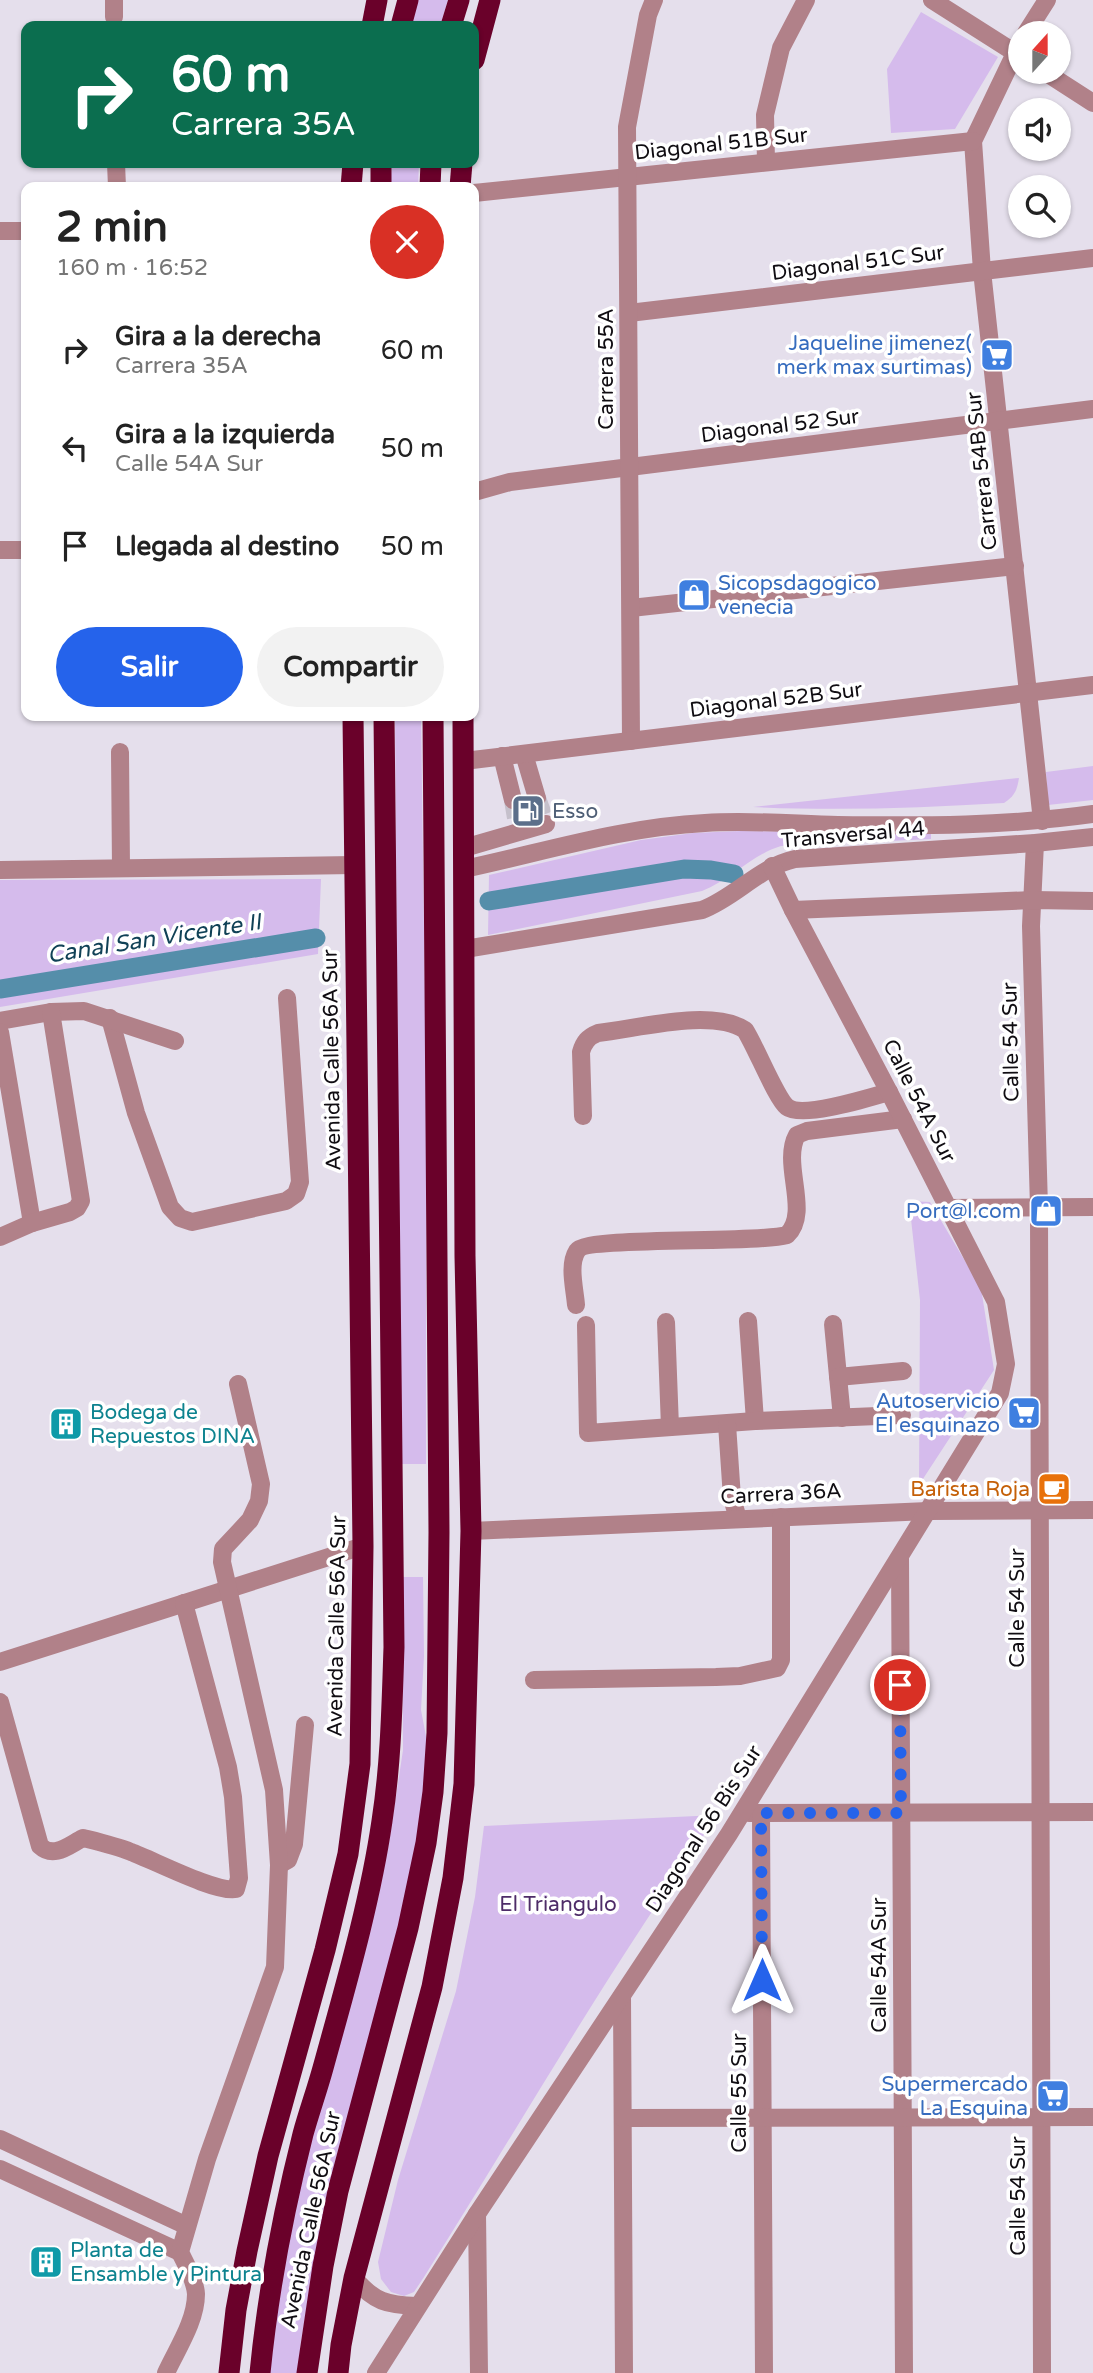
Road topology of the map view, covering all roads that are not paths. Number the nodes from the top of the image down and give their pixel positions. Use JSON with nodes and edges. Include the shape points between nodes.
{"nodes":[{"id":1,"x":377,"y":0,"type":"edge"},
{"id":2,"x":408,"y":0,"type":"edge"},
{"id":3,"x":459,"y":0,"type":"edge"},
{"id":4,"x":490,"y":0,"type":"edge"},
{"id":5,"x":654,"y":0,"type":"edge"},
{"id":6,"x":806,"y":0,"type":"edge"},
{"id":7,"x":932,"y":0,"type":"edge"},
{"id":8,"x":1047,"y":0,"type":"edge"},
{"id":9,"x":373,"y":21,"type":"edge"},
{"id":10,"x":402,"y":21,"type":"edge"},
{"id":11,"x":453,"y":21,"type":"edge"},
{"id":12,"x":1034,"y":21,"type":"edge"},
{"id":13,"x":479,"y":41,"type":"edge"},
{"id":14,"x":1008,"y":44,"type":"edge"},
{"id":15,"x":1008,"y":70,"type":"edge"},
{"id":16,"x":1064,"y":84,"type":"edge"},
{"id":17,"x":1093,"y":103,"type":"edge"},
{"id":18,"x":973,"y":141,"type":"junction"},
{"id":19,"x":766,"y":162,"type":"junction"},
{"id":20,"x":628,"y":177,"type":"junction"},
{"id":21,"x":479,"y":192,"type":"edge"},
{"id":22,"x":0,"y":231,"type":"edge"},
{"id":23,"x":21,"y":231,"type":"edge"},
{"id":24,"x":1093,"y":258,"type":"edge"},
{"id":25,"x":982,"y":271,"type":"junction"},
{"id":26,"x":629,"y":313,"type":"junction"},
{"id":27,"x":1093,"y":409,"type":"edge"},
{"id":28,"x":999,"y":422,"type":"junction"},
{"id":29,"x":629,"y":467,"type":"junction"},
{"id":30,"x":479,"y":491,"type":"edge"},
{"id":31,"x":0,"y":550,"type":"edge"},
{"id":32,"x":21,"y":550,"type":"edge"},
{"id":33,"x":1015,"y":566,"type":"junction"},
{"id":34,"x":631,"y":608,"type":"junction"},
{"id":35,"x":1093,"y":685,"type":"edge"},
{"id":36,"x":1028,"y":692,"type":"junction"},
{"id":37,"x":353,"y":721,"type":"edge"},
{"id":38,"x":374,"y":721,"type":"edge"},
{"id":39,"x":384,"y":721,"type":"edge"},
{"id":40,"x":433,"y":721,"type":"edge"},
{"id":41,"x":439,"y":721,"type":"edge"},
{"id":42,"x":463,"y":721,"type":"edge"},
{"id":43,"x":433,"y":738,"type":"junction"},
{"id":44,"x":631,"y":741,"type":"junction"},
{"id":45,"x":120,"y":752,"type":"dead end"},
{"id":46,"x":384,"y":754,"type":"junction"},
{"id":47,"x":524,"y":754,"type":"junction"},
{"id":48,"x":502,"y":757,"type":"junction"},
{"id":49,"x":464,"y":761,"type":"junction"},
{"id":50,"x":537,"y":798,"type":"tunnel mouth"},
{"id":51,"x":513,"y":800,"type":"tunnel mouth"},
{"id":52,"x":1093,"y":814,"type":"edge"},
{"id":53,"x":1042,"y":821,"type":"junction"},
{"id":54,"x":1093,"y":837,"type":"edge"},
{"id":55,"x":1035,"y":843,"type":"junction"},
{"id":56,"x":464,"y":848,"type":"junction"},
{"id":57,"x":554,"y":849,"type":"junction"},
{"id":58,"x":354,"y":865,"type":"junction"},
{"id":59,"x":772,"y":866,"type":"junction"},
{"id":60,"x":121,"y":868,"type":"junction"},
{"id":61,"x":464,"y":869,"type":"junction"},
{"id":62,"x":0,"y":870,"type":"edge"},
{"id":63,"x":1033,"y":900,"type":"junction"},
{"id":64,"x":1093,"y":901,"type":"edge"},
{"id":65,"x":793,"y":910,"type":"junction"},
{"id":66,"x":465,"y":949,"type":"junction"},
{"id":67,"x":287,"y":998,"type":"dead end"},
{"id":68,"x":51,"y":1012,"type":"junction"},
{"id":69,"x":110,"y":1018,"type":"junction"},
{"id":70,"x":0,"y":1021,"type":"edge"},
{"id":71,"x":0,"y":1032,"type":"edge"},
{"id":72,"x":175,"y":1041,"type":"dead end"},
{"id":73,"x":889,"y":1092,"type":"junction"},
{"id":74,"x":583,"y":1115,"type":"dead end"},
{"id":75,"x":903,"y":1119,"type":"junction"},
{"id":76,"x":437,"y":1176,"type":"junction"},
{"id":77,"x":1038,"y":1207,"type":"junction"},
{"id":78,"x":389,"y":1208,"type":"junction"},
{"id":79,"x":948,"y":1208,"type":"junction"},
{"id":80,"x":1093,"y":1208,"type":"edge"},
{"id":81,"x":32,"y":1223,"type":"junction"},
{"id":82,"x":0,"y":1237,"type":"edge"},
{"id":83,"x":465,"y":1256,"type":"junction"},
{"id":84,"x":576,"y":1305,"type":"dead end"},
{"id":85,"x":360,"y":1312,"type":"junction"},
{"id":86,"x":748,"y":1321,"type":"dead end"},
{"id":87,"x":666,"y":1322,"type":"dead end"},
{"id":88,"x":833,"y":1324,"type":"dead end"},
{"id":89,"x":586,"y":1325,"type":"dead end"},
{"id":90,"x":1006,"y":1364,"type":"junction"},
{"id":91,"x":1038,"y":1365,"type":"junction"},
{"id":92,"x":903,"y":1371,"type":"dead end"},
{"id":93,"x":838,"y":1377,"type":"junction"},
{"id":94,"x":238,"y":1384,"type":"dead end"},
{"id":95,"x":902,"y":1415,"type":"dead end"},
{"id":96,"x":842,"y":1419,"type":"junction"},
{"id":97,"x":755,"y":1422,"type":"junction"},
{"id":98,"x":727,"y":1424,"type":"junction"},
{"id":99,"x":670,"y":1427,"type":"junction"},
{"id":100,"x":928,"y":1510,"type":"junction"},
{"id":101,"x":1040,"y":1510,"type":"junction"},
{"id":102,"x":1093,"y":1510,"type":"edge"},
{"id":103,"x":780,"y":1517,"type":"junction"},
{"id":104,"x":738,"y":1519,"type":"junction"},
{"id":105,"x":471,"y":1531,"type":"junction"},
{"id":106,"x":363,"y":1546,"type":"junction"},
{"id":107,"x":900,"y":1558,"type":"junction"},
{"id":108,"x":228,"y":1590,"type":"junction"},
{"id":109,"x":184,"y":1603,"type":"junction"},
{"id":110,"x":0,"y":1662,"type":"edge"},
{"id":111,"x":534,"y":1680,"type":"dead end"},
{"id":112,"x":0,"y":1702,"type":"edge"},
{"id":113,"x":305,"y":1725,"type":"dead end"},
{"id":114,"x":464,"y":1784,"type":"junction"},
{"id":115,"x":1039,"y":1812,"type":"junction"},
{"id":116,"x":1093,"y":1812,"type":"edge"},
{"id":117,"x":742,"y":1813,"type":"junction"},
{"id":118,"x":761,"y":1813,"type":"junction"},
{"id":119,"x":901,"y":1813,"type":"junction"},
{"id":120,"x":279,"y":1865,"type":"junction"},
{"id":121,"x":419,"y":1877,"type":"junction"},
{"id":122,"x":622,"y":1996,"type":"junction"},
{"id":123,"x":306,"y":2021,"type":"junction"},
{"id":124,"x":1041,"y":2117,"type":"junction"},
{"id":125,"x":1093,"y":2117,"type":"edge"},
{"id":126,"x":623,"y":2118,"type":"junction"},
{"id":127,"x":762,"y":2118,"type":"junction"},
{"id":128,"x":902,"y":2118,"type":"junction"},
{"id":129,"x":304,"y":2130,"type":"junction"},
{"id":130,"x":0,"y":2139,"type":"edge"},
{"id":131,"x":0,"y":2168,"type":"edge"},
{"id":132,"x":477,"y":2214,"type":"junction"},
{"id":133,"x":187,"y":2226,"type":"junction"},
{"id":134,"x":180,"y":2252,"type":"junction"},
{"id":135,"x":354,"y":2278,"type":"junction"},
{"id":136,"x":417,"y":2306,"type":"junction"},
{"id":137,"x":166,"y":2373,"type":"edge"},
{"id":138,"x":229,"y":2373,"type":"edge"},
{"id":139,"x":260,"y":2373,"type":"edge"},
{"id":140,"x":307,"y":2373,"type":"edge"},
{"id":141,"x":338,"y":2373,"type":"edge"},
{"id":142,"x":376,"y":2373,"type":"edge"},
{"id":143,"x":479,"y":2373,"type":"edge"},
{"id":144,"x":624,"y":2373,"type":"edge"},
{"id":145,"x":764,"y":2373,"type":"edge"},
{"id":146,"x":904,"y":2373,"type":"edge"},
{"id":147,"x":1042,"y":2373,"type":"edge"}],
"edges":[{"from":1,"to":9,"type":"highway"},
{"from":2,"to":10,"type":"highway"},
{"from":3,"to":11,"type":"highway"},
{"from":4,"to":13,"type":"highway"},
{"from":5,"to":20,"type":"street","name":"Carrera 55A","via":[[628,127]]},
{"from":6,"to":19,"type":"street","via":[[782,48],[765,115]]},
{"from":7,"to":14,"type":"street"},
{"from":8,"to":12,"type":"street"},
{"from":15,"to":18,"type":"street","name":"Carrera 54B Sur"},
{"from":16,"to":17,"type":"street"},
{"from":18,"to":19,"type":"street","name":"Diagonal 51B Sur"},
{"from":18,"to":25,"type":"street","name":"Carrera 54B Sur"},
{"from":19,"to":20,"type":"street","name":"Diagonal 51B Sur"},
{"from":20,"to":21,"type":"street","name":"Diagonal 51B Sur"},
{"from":20,"to":26,"type":"street","name":"Carrera 55A"},
{"from":22,"to":23,"type":"street"},
{"from":24,"to":25,"type":"street","name":"Diagonal 51C Sur"},
{"from":25,"to":26,"type":"street","name":"Diagonal 51C Sur"},
{"from":25,"to":28,"type":"street","name":"Carrera 54B Sur"},
{"from":26,"to":29,"type":"street","name":"Carrera 55A"},
{"from":27,"to":28,"type":"street","name":"Diagonal 52 Sur"},
{"from":28,"to":29,"type":"street","name":"Diagonal 52 Sur"},
{"from":28,"to":33,"type":"street","name":"Carrera 54B Sur"},
{"from":29,"to":30,"type":"street","name":"Diagonal 52 Sur","via":[[510,482]]},
{"from":29,"to":34,"type":"street","name":"Carrera 55A"},
{"from":31,"to":32,"type":"street"},
{"from":33,"to":34,"type":"street"},
{"from":33,"to":36,"type":"street","name":"Carrera 54B Sur"},
{"from":34,"to":44,"type":"street","name":"Carrera 55A"},
{"from":35,"to":36,"type":"street","name":"Diagonal 52B Sur"},
{"from":36,"to":44,"type":"street","name":"Diagonal 52B Sur"},
{"from":36,"to":53,"type":"street","name":"Carrera 54B Sur"},
{"from":37,"to":58,"type":"highway","name":"Avenida Calle 56A Sur"},
{"from":38,"to":46,"type":"highway"},
{"from":39,"to":46,"type":"highway","name":"Avenida Calle 56A Sur"},
{"from":40,"to":43,"type":"highway","name":"Avenida Calle 56A Sur"},
{"from":41,"to":43,"type":"highway"},
{"from":42,"to":49,"type":"highway"},
{"from":43,"to":76,"type":"highway","name":"Avenida Calle 56A Sur"},
{"from":44,"to":47,"type":"street","name":"Diagonal 52B Sur"},
{"from":45,"to":60,"type":"street"},
{"from":46,"to":78,"type":"highway","name":"Avenida Calle 56A Sur"},
{"from":47,"to":48,"type":"street","name":"Diagonal 52B Sur"},
{"from":47,"to":50,"type":"street"},
{"from":48,"to":49,"type":"street","name":"Diagonal 52B Sur"},
{"from":48,"to":51,"type":"street"},
{"from":49,"to":56,"type":"highway"},
{"from":52,"to":53,"type":"street","name":"Transversal 44"},
{"from":53,"to":57,"type":"street","name":"Transversal 44","via":[[705,822],[635,830]]},
{"from":54,"to":55,"type":"street","name":"Transversal 44"},
{"from":55,"to":59,"type":"street","name":"Transversal 44","via":[[795,859]]},
{"from":55,"to":63,"type":"street","name":"Calle 54 Sur"},
{"from":56,"to":57,"type":"street","via":[[517,827],[545,822]]},
{"from":56,"to":61,"type":"highway"},
{"from":57,"to":61,"type":"street","name":"Transversal 44"},
{"from":58,"to":60,"type":"street"},
{"from":58,"to":85,"type":"highway","name":"Avenida Calle 56A Sur"},
{"from":59,"to":65,"type":"street","name":"Calle 54A Sur"},
{"from":59,"to":66,"type":"street","name":"Transversal 44","via":[[702,910]]},
{"from":60,"to":62,"type":"street"},
{"from":61,"to":66,"type":"highway"},
{"from":63,"to":64,"type":"street"},
{"from":63,"to":65,"type":"street"},
{"from":63,"to":77,"type":"street","name":"Calle 54 Sur"},
{"from":65,"to":73,"type":"street","name":"Calle 54A Sur"},
{"from":66,"to":83,"type":"highway"},
{"from":67,"to":69,"type":"street","via":[[300,1182],[296,1194],[286,1201],[192,1222],[180,1218],[170,1206],[136,1113]]},
{"from":68,"to":69,"type":"street","via":[[84,1011]]},
{"from":68,"to":70,"type":"street"},
{"from":68,"to":81,"type":"street","via":[[81,1201],[70,1212]]},
{"from":69,"to":72,"type":"street"},
{"from":71,"to":81,"type":"street"},
{"from":73,"to":74,"type":"street","via":[[791,1110],[781,1100],[745,1030],[724,1022],[686,1022],[589,1037],[581,1052]]},
{"from":73,"to":75,"type":"street","name":"Calle 54A Sur"},
{"from":75,"to":79,"type":"street","name":"Calle 54A Sur"},
{"from":75,"to":84,"type":"street","via":[[797,1135],[790,1153],[794,1225],[787,1235],[582,1246],[574,1258]]},
{"from":76,"to":83,"type":"highway"},
{"from":76,"to":121,"type":"highway","name":"Avenida Calle 56A Sur","via":[[437,1733]]},
{"from":77,"to":79,"type":"street"},
{"from":77,"to":80,"type":"street"},
{"from":77,"to":91,"type":"street","name":"Calle 54 Sur"},
{"from":78,"to":85,"type":"highway"},
{"from":78,"to":129,"type":"highway","name":"Avenida Calle 56A Sur","via":[[391,1740],[374,1862]]},
{"from":79,"to":90,"type":"street","name":"Calle 54A Sur","via":[[996,1302]]},
{"from":81,"to":82,"type":"street"},
{"from":83,"to":105,"type":"highway"},
{"from":85,"to":106,"type":"highway","name":"Avenida Calle 56A Sur"},
{"from":86,"to":97,"type":"street"},
{"from":87,"to":99,"type":"street"},
{"from":88,"to":93,"type":"street"},
{"from":89,"to":99,"type":"street","via":[[588,1433]]},
{"from":90,"to":91,"type":"street"},
{"from":90,"to":100,"type":"street","name":"Diagonal 56 Bis Sur","via":[[1000,1393]]},
{"from":91,"to":101,"type":"street","name":"Calle 54 Sur"},
{"from":92,"to":93,"type":"street"},
{"from":93,"to":96,"type":"street"},
{"from":94,"to":108,"type":"street","via":[[261,1484],[250,1520],[223,1549]]},
{"from":95,"to":96,"type":"street"},
{"from":96,"to":97,"type":"street"},
{"from":97,"to":98,"type":"street"},
{"from":98,"to":99,"type":"street"},
{"from":98,"to":104,"type":"street","via":[[732,1498]]},
{"from":100,"to":101,"type":"street","name":"Carrera 36A"},
{"from":100,"to":103,"type":"street","name":"Carrera 36A"},
{"from":100,"to":107,"type":"street","name":"Diagonal 56 Bis Sur"},
{"from":101,"to":102,"type":"street","name":"Carrera 36A"},
{"from":101,"to":115,"type":"street","name":"Calle 54 Sur"},
{"from":103,"to":104,"type":"street","name":"Carrera 36A"},
{"from":103,"to":111,"type":"street","via":[[781,1660],[777,1668],[740,1676]]},
{"from":104,"to":105,"type":"street","name":"Carrera 36A"},
{"from":105,"to":114,"type":"highway"},
{"from":106,"to":108,"type":"street"},
{"from":106,"to":123,"type":"highway","name":"Avenida Calle 56A Sur","via":[[362,1727],[355,1813]]},
{"from":107,"to":117,"type":"street","name":"Diagonal 56 Bis Sur"},
{"from":107,"to":119,"type":"street","name":"Calle 54A Sur"},
{"from":108,"to":109,"type":"street"},
{"from":108,"to":120,"type":"street","via":[[274,1790]]},
{"from":109,"to":110,"type":"street"},
{"from":109,"to":112,"type":"street","via":[[230,1777],[239,1878],[236,1889],[83,1838],[57,1852],[43,1849]]},
{"from":113,"to":120,"type":"street","via":[[294,1844],[288,1860]]},
{"from":114,"to":121,"type":"highway"},
{"from":114,"to":135,"type":"highway","via":[[453,1878],[432,1987]]},
{"from":115,"to":116,"type":"street"},
{"from":115,"to":119,"type":"street"},
{"from":115,"to":124,"type":"street","name":"Calle 54 Sur"},
{"from":117,"to":118,"type":"street"},
{"from":117,"to":122,"type":"street","name":"Diagonal 56 Bis Sur"},
{"from":118,"to":119,"type":"street"},
{"from":118,"to":127,"type":"street","name":"Calle 55 Sur"},
{"from":119,"to":128,"type":"street","name":"Calle 54A Sur"},
{"from":120,"to":133,"type":"street","via":[[275,1968]]},
{"from":121,"to":140,"type":"highway","name":"Avenida Calle 56A Sur","via":[[338,2191]]},
{"from":122,"to":126,"type":"street"},
{"from":122,"to":132,"type":"street","name":"Diagonal 56 Bis Sur"},
{"from":123,"to":129,"type":"highway"},
{"from":123,"to":138,"type":"highway","name":"Avenida Calle 56A Sur","via":[[247,2251]]},
{"from":124,"to":125,"type":"street"},
{"from":124,"to":128,"type":"street"},
{"from":124,"to":147,"type":"street","name":"Calle 54 Sur"},
{"from":126,"to":127,"type":"street"},
{"from":126,"to":144,"type":"street"},
{"from":127,"to":128,"type":"street"},
{"from":127,"to":145,"type":"street","name":"Calle 55 Sur"},
{"from":128,"to":146,"type":"street","name":"Calle 54A Sur"},
{"from":129,"to":139,"type":"highway","name":"Avenida Calle 56A Sur","via":[[272,2279]]},
{"from":130,"to":133,"type":"street"},
{"from":131,"to":134,"type":"street"},
{"from":132,"to":136,"type":"street","name":"Diagonal 56 Bis Sur"},
{"from":132,"to":143,"type":"street"},
{"from":133,"to":134,"type":"street"},
{"from":134,"to":137,"type":"street","via":[[196,2293],[194,2310]]},
{"from":135,"to":136,"type":"street","via":[[368,2294],[391,2306]]},
{"from":135,"to":141,"type":"highway"},
{"from":136,"to":142,"type":"street","name":"Diagonal 56 Bis Sur"}]}
